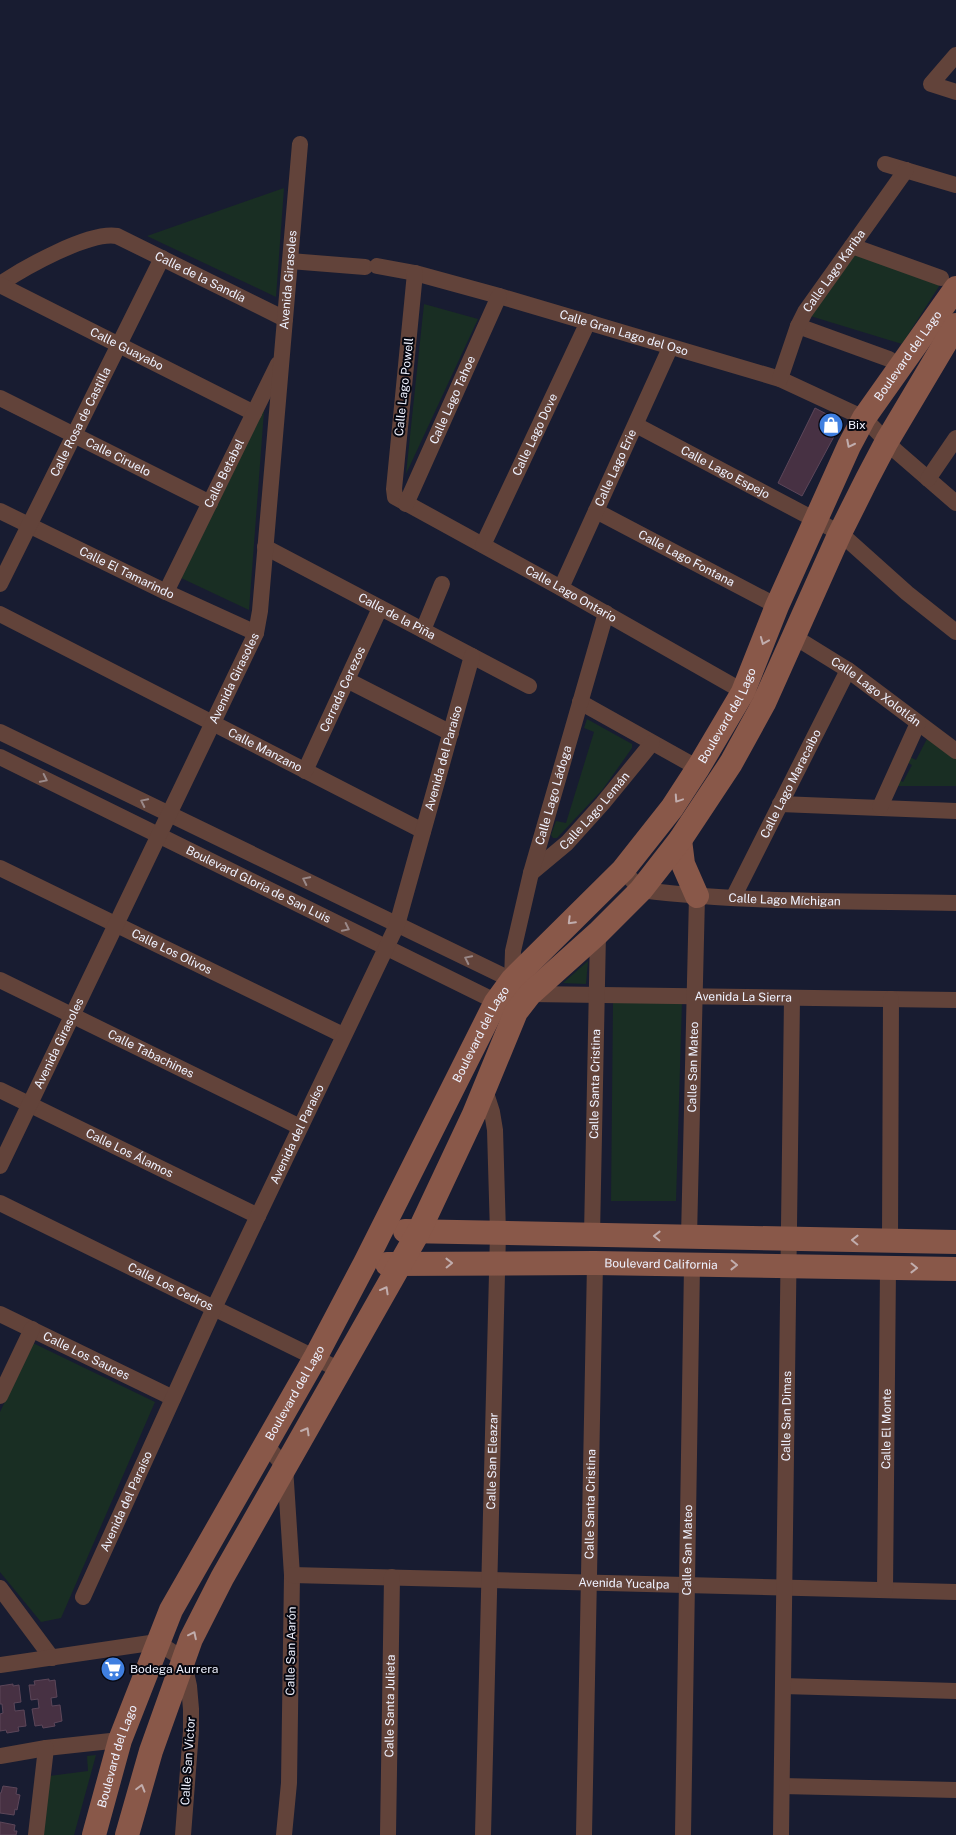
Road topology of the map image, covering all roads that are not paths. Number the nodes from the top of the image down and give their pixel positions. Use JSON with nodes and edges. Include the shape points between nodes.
{"nodes":[{"id":1,"x":956,"y":54,"type":"edge"},
{"id":2,"x":956,"y":92,"type":"edge"},
{"id":3,"x":300,"y":144,"type":"dead end"},
{"id":4,"x":885,"y":164,"type":"dead end"},
{"id":5,"x":906,"y":170,"type":"junction"},
{"id":6,"x":956,"y":185,"type":"edge"},
{"id":7,"x":852,"y":246,"type":"junction"},
{"id":8,"x":162,"y":258,"type":"junction"},
{"id":9,"x":290,"y":262,"type":"junction"},
{"id":10,"x":415,"y":273,"type":"junction"},
{"id":11,"x":948,"y":283,"type":"edge"},
{"id":12,"x":0,"y":285,"type":"edge"},
{"id":13,"x":499,"y":296,"type":"junction"},
{"id":14,"x":285,"y":319,"type":"junction"},
{"id":15,"x":588,"y":322,"type":"junction"},
{"id":16,"x":798,"y":326,"type":"junction"},
{"id":17,"x":955,"y":328,"type":"edge"},
{"id":18,"x":118,"y":345,"type":"junction"},
{"id":19,"x":670,"y":348,"type":"junction"},
{"id":20,"x":282,"y":355,"type":"junction"},
{"id":21,"x":889,"y":359,"type":"dead end"},
{"id":22,"x":780,"y":379,"type":"junction"},
{"id":23,"x":0,"y":398,"type":"edge"},
{"id":24,"x":254,"y":413,"type":"junction"},
{"id":25,"x":864,"y":418,"type":"junction"},
{"id":26,"x":636,"y":425,"type":"junction"},
{"id":27,"x":74,"y":434,"type":"junction"},
{"id":28,"x":956,"y":438,"type":"edge"},
{"id":29,"x":887,"y":441,"type":"junction"},
{"id":30,"x":928,"y":479,"type":"junction"},
{"id":31,"x":402,"y":502,"type":"junction"},
{"id":32,"x":210,"y":503,"type":"junction"},
{"id":33,"x":956,"y":503,"type":"edge"},
{"id":34,"x":0,"y":511,"type":"edge"},
{"id":35,"x":596,"y":511,"type":"junction"},
{"id":36,"x":816,"y":520,"type":"junction"},
{"id":37,"x":29,"y":525,"type":"junction"},
{"id":38,"x":840,"y":533,"type":"junction"},
{"id":39,"x":483,"y":545,"type":"junction"},
{"id":40,"x":265,"y":547,"type":"junction"},
{"id":41,"x":0,"y":584,"type":"edge"},
{"id":42,"x":442,"y":584,"type":"dead end"},
{"id":43,"x":561,"y":588,"type":"junction"},
{"id":44,"x":166,"y":592,"type":"junction"},
{"id":45,"x":778,"y":606,"type":"junction"},
{"id":46,"x":380,"y":608,"type":"junction"},
{"id":47,"x":606,"y":613,"type":"junction"},
{"id":48,"x":0,"y":614,"type":"edge"},
{"id":49,"x":423,"y":630,"type":"junction"},
{"id":50,"x":956,"y":632,"type":"edge"},
{"id":51,"x":256,"y":633,"type":"junction"},
{"id":52,"x":793,"y":636,"type":"junction"},
{"id":53,"x":472,"y":656,"type":"junction"},
{"id":54,"x":848,"y":670,"type":"junction"},
{"id":55,"x":347,"y":680,"type":"junction"},
{"id":56,"x":530,"y":686,"type":"dead end"},
{"id":57,"x":754,"y":697,"type":"junction"},
{"id":58,"x":580,"y":702,"type":"junction"},
{"id":59,"x":918,"y":723,"type":"junction"},
{"id":60,"x":213,"y":724,"type":"junction"},
{"id":61,"x":0,"y":732,"type":"edge"},
{"id":62,"x":451,"y":733,"type":"junction"},
{"id":63,"x":652,"y":743,"type":"junction"},
{"id":64,"x":956,"y":751,"type":"edge"},
{"id":65,"x":0,"y":757,"type":"edge"},
{"id":66,"x":698,"y":768,"type":"junction"},
{"id":67,"x":305,"y":771,"type":"junction"},
{"id":68,"x":780,"y":804,"type":"junction"},
{"id":69,"x":880,"y":807,"type":"junction"},
{"id":70,"x":956,"y":811,"type":"edge"},
{"id":71,"x":170,"y":814,"type":"junction"},
{"id":72,"x":423,"y":831,"type":"junction"},
{"id":73,"x":159,"y":836,"type":"junction"},
{"id":74,"x":680,"y":840,"type":"junction"},
{"id":75,"x":0,"y":868,"type":"edge"},
{"id":76,"x":623,"y":870,"type":"junction"},
{"id":77,"x":531,"y":873,"type":"junction"},
{"id":78,"x":641,"y":890,"type":"junction"},
{"id":79,"x":697,"y":896,"type":"junction"},
{"id":80,"x":733,"y":898,"type":"junction"},
{"id":81,"x":956,"y":903,"type":"edge"},
{"id":82,"x":398,"y":924,"type":"junction"},
{"id":83,"x":116,"y":925,"type":"junction"},
{"id":84,"x":598,"y":933,"type":"junction"},
{"id":85,"x":386,"y":948,"type":"junction"},
{"id":86,"x":0,"y":980,"type":"edge"},
{"id":87,"x":597,"y":995,"type":"junction"},
{"id":88,"x":695,"y":996,"type":"junction"},
{"id":89,"x":513,"y":997,"type":"junction"},
{"id":90,"x":792,"y":998,"type":"junction"},
{"id":91,"x":891,"y":999,"type":"junction"},
{"id":92,"x":956,"y":1000,"type":"edge"},
{"id":93,"x":72,"y":1016,"type":"junction"},
{"id":94,"x":343,"y":1035,"type":"junction"},
{"id":95,"x":0,"y":1090,"type":"edge"},
{"id":96,"x":485,"y":1090,"type":"junction"},
{"id":97,"x":30,"y":1104,"type":"junction"},
{"id":98,"x":300,"y":1127,"type":"junction"},
{"id":99,"x":0,"y":1166,"type":"edge"},
{"id":100,"x":0,"y":1203,"type":"edge"},
{"id":101,"x":258,"y":1216,"type":"junction"},
{"id":102,"x":382,"y":1231,"type":"junction"},
{"id":103,"x":419,"y":1232,"type":"junction"},
{"id":104,"x":498,"y":1233,"type":"junction"},
{"id":105,"x":592,"y":1235,"type":"junction"},
{"id":106,"x":689,"y":1237,"type":"junction"},
{"id":107,"x":789,"y":1239,"type":"junction"},
{"id":108,"x":890,"y":1241,"type":"junction"},
{"id":109,"x":956,"y":1242,"type":"edge"},
{"id":110,"x":496,"y":1262,"type":"junction"},
{"id":111,"x":365,"y":1263,"type":"junction"},
{"id":112,"x":594,"y":1263,"type":"junction"},
{"id":113,"x":400,"y":1264,"type":"junction"},
{"id":114,"x":692,"y":1265,"type":"junction"},
{"id":115,"x":789,"y":1266,"type":"junction"},
{"id":116,"x":888,"y":1268,"type":"junction"},
{"id":117,"x":956,"y":1269,"type":"edge"},
{"id":118,"x":214,"y":1308,"type":"junction"},
{"id":119,"x":0,"y":1314,"type":"edge"},
{"id":120,"x":32,"y":1330,"type":"junction"},
{"id":121,"x":315,"y":1358,"type":"junction"},
{"id":122,"x":340,"y":1370,"type":"junction"},
{"id":123,"x":0,"y":1396,"type":"edge"},
{"id":124,"x":173,"y":1398,"type":"junction"},
{"id":125,"x":266,"y":1445,"type":"junction"},
{"id":126,"x":285,"y":1467,"type":"junction"},
{"id":127,"x":292,"y":1575,"type":"junction"},
{"id":128,"x":392,"y":1577,"type":"junction"},
{"id":129,"x":490,"y":1580,"type":"junction"},
{"id":130,"x":589,"y":1582,"type":"junction"},
{"id":131,"x":687,"y":1585,"type":"junction"},
{"id":132,"x":0,"y":1588,"type":"edge"},
{"id":133,"x":784,"y":1588,"type":"junction"},
{"id":134,"x":885,"y":1590,"type":"junction"},
{"id":135,"x":956,"y":1592,"type":"edge"},
{"id":136,"x":83,"y":1597,"type":"dead end"},
{"id":137,"x":157,"y":1642,"type":"junction"},
{"id":138,"x":52,"y":1658,"type":"junction"},
{"id":139,"x":182,"y":1659,"type":"junction"},
{"id":140,"x":0,"y":1665,"type":"edge"},
{"id":141,"x":783,"y":1686,"type":"junction"},
{"id":142,"x":956,"y":1691,"type":"edge"},
{"id":143,"x":120,"y":1740,"type":"junction"},
{"id":144,"x":46,"y":1748,"type":"junction"},
{"id":145,"x":0,"y":1756,"type":"edge"},
{"id":146,"x":782,"y":1786,"type":"junction"},
{"id":147,"x":956,"y":1790,"type":"edge"},
{"id":148,"x":36,"y":1835,"type":"edge"},
{"id":149,"x":94,"y":1835,"type":"edge"},
{"id":150,"x":127,"y":1835,"type":"edge"},
{"id":151,"x":183,"y":1835,"type":"edge"},
{"id":152,"x":284,"y":1835,"type":"edge"},
{"id":153,"x":388,"y":1835,"type":"edge"},
{"id":154,"x":483,"y":1835,"type":"edge"},
{"id":155,"x":584,"y":1835,"type":"edge"},
{"id":156,"x":683,"y":1835,"type":"edge"},
{"id":157,"x":781,"y":1835,"type":"edge"}],
"edges":[{"from":1,"to":2,"type":"street","via":[[931,84]]},
{"from":3,"to":9,"type":"street","name":"Avenida Girasoles"},
{"from":4,"to":5,"type":"street"},
{"from":5,"to":6,"type":"street"},
{"from":5,"to":7,"type":"street","name":"Calle Lago Kariba"},
{"from":7,"to":11,"type":"street"},
{"from":7,"to":16,"type":"street","name":"Calle Lago Kariba"},
{"from":8,"to":12,"type":"street","name":"Calle de la Sandía","via":[[117,236],[104,235],[33,263]]},
{"from":8,"to":14,"type":"street","name":"Calle de la Sandía"},
{"from":8,"to":18,"type":"street","name":"Calle Rosa de Castilla"},
{"from":9,"to":10,"type":"street","name":"Calle Gran Lago del Oso"},
{"from":9,"to":14,"type":"street","name":"Avenida Girasoles"},
{"from":10,"to":13,"type":"street","name":"Calle Gran Lago del Oso"},
{"from":10,"to":31,"type":"street","name":"Calle Lago Powell","via":[[394,489]]},
{"from":11,"to":25,"type":"street","name":"Boulevard del Lago"},
{"from":12,"to":18,"type":"street","name":"Calle Guayabo"},
{"from":13,"to":15,"type":"street","name":"Calle Gran Lago del Oso"},
{"from":13,"to":31,"type":"street","name":"Calle Lago Tahoe"},
{"from":14,"to":20,"type":"street","name":"Avenida Girasoles"},
{"from":15,"to":19,"type":"street","name":"Calle Gran Lago del Oso"},
{"from":15,"to":39,"type":"street","name":"Calle Lago Dove"},
{"from":16,"to":21,"type":"street"},
{"from":16,"to":22,"type":"street","name":"Calle Lago Kariba"},
{"from":17,"to":29,"type":"street","name":"Boulevard del Lago"},
{"from":18,"to":24,"type":"street","name":"Calle Guayabo"},
{"from":18,"to":27,"type":"street","name":"Calle Rosa de Castilla"},
{"from":19,"to":22,"type":"street","name":"Calle Gran Lago del Oso"},
{"from":19,"to":26,"type":"street","name":"Calle Lago Erie"},
{"from":20,"to":24,"type":"street","name":"Calle Betabel"},
{"from":20,"to":40,"type":"street","name":"Avenida Girasoles"},
{"from":22,"to":25,"type":"street","name":"Calle Gran Lago del Oso"},
{"from":23,"to":27,"type":"street","name":"Calle Ciruelo"},
{"from":24,"to":32,"type":"street","name":"Calle Betabel"},
{"from":25,"to":29,"type":"street"},
{"from":25,"to":36,"type":"street","name":"Boulevard del Lago","one_way":true},
{"from":26,"to":35,"type":"street","name":"Calle Lago Erie"},
{"from":26,"to":36,"type":"street","name":"Calle Lago Espejo"},
{"from":27,"to":32,"type":"street","name":"Calle Ciruelo"},
{"from":27,"to":37,"type":"street","name":"Calle Rosa de Castilla"},
{"from":28,"to":30,"type":"street"},
{"from":29,"to":30,"type":"street"},
{"from":29,"to":38,"type":"street","name":"Boulevard del Lago"},
{"from":30,"to":33,"type":"street"},
{"from":31,"to":39,"type":"street","name":"Calle Lago Ontario"},
{"from":32,"to":44,"type":"street","name":"Calle Betabel"},
{"from":34,"to":37,"type":"street","name":"Calle El Tamarindo"},
{"from":35,"to":43,"type":"street","name":"Calle Lago Erie"},
{"from":35,"to":45,"type":"street","name":"Calle Lago Fontana"},
{"from":36,"to":38,"type":"street","name":"Calle Lago Espejo"},
{"from":36,"to":45,"type":"street","name":"Boulevard del Lago"},
{"from":37,"to":41,"type":"street","name":"Calle Rosa de Castilla"},
{"from":37,"to":44,"type":"street","name":"Calle El Tamarindo"},
{"from":38,"to":50,"type":"street","name":"Calle Lago Espejo"},
{"from":38,"to":52,"type":"street","name":"Boulevard del Lago"},
{"from":39,"to":43,"type":"street","name":"Calle Lago Ontario"},
{"from":40,"to":46,"type":"street","name":"Calle de la Piña"},
{"from":40,"to":51,"type":"street","name":"Avenida Girasoles"},
{"from":42,"to":49,"type":"street"},
{"from":43,"to":47,"type":"street","name":"Calle Lago Ontario"},
{"from":44,"to":51,"type":"street","name":"Calle El Tamarindo"},
{"from":45,"to":57,"type":"street","name":"Boulevard del Lago","one_way":true},
{"from":46,"to":49,"type":"street","name":"Calle de la Piña"},
{"from":46,"to":55,"type":"street","name":"Cerrada Cerezos"},
{"from":47,"to":57,"type":"street","name":"Calle Lago Ontario"},
{"from":47,"to":58,"type":"street","name":"Calle Lago Ládoga"},
{"from":48,"to":60,"type":"street","name":"Calle Manzano"},
{"from":49,"to":53,"type":"street","name":"Calle de la Piña"},
{"from":51,"to":60,"type":"street","name":"Avenida Girasoles"},
{"from":52,"to":54,"type":"street","name":"Calle Lago Xolotlán"},
{"from":52,"to":57,"type":"street","name":"Boulevard del Lago"},
{"from":53,"to":56,"type":"street","name":"Calle de la Piña"},
{"from":53,"to":62,"type":"street","name":"Avenida del Paraíso"},
{"from":54,"to":59,"type":"street","name":"Calle Lago Xolotlán"},
{"from":54,"to":68,"type":"street","name":"Calle Lago Maracaibo"},
{"from":55,"to":62,"type":"street"},
{"from":55,"to":67,"type":"street","name":"Cerrada Cerezos"},
{"from":57,"to":66,"type":"street","name":"Boulevard del Lago"},
{"from":57,"to":74,"type":"street","name":"Boulevard del Lago","via":[[731,763]]},
{"from":58,"to":63,"type":"street"},
{"from":58,"to":77,"type":"street","name":"Calle Lago Ládoga"},
{"from":59,"to":64,"type":"street","name":"Calle Lago Xolotlán"},
{"from":59,"to":69,"type":"street"},
{"from":60,"to":67,"type":"street","name":"Calle Manzano"},
{"from":60,"to":71,"type":"street","name":"Avenida Girasoles"},
{"from":71,"to":61,"type":"street","name":"Boulevard Gloria de San Luis","one_way":true},
{"from":62,"to":72,"type":"street","name":"Avenida del Paraíso"},
{"from":63,"to":66,"type":"street"},
{"from":63,"to":77,"type":"street","name":"Calle Lago Lemán","via":[[567,843]]},
{"from":65,"to":73,"type":"street","name":"Boulevard Gloria de San Luis","one_way":true},
{"from":66,"to":76,"type":"street","name":"Boulevard del Lago","one_way":true,"via":[[672,808]]},
{"from":67,"to":72,"type":"street","name":"Calle Manzano"},
{"from":68,"to":69,"type":"street"},
{"from":68,"to":80,"type":"street","name":"Calle Lago Maracaibo"},
{"from":69,"to":70,"type":"street"},
{"from":71,"to":73,"type":"street","name":"Avenida Girasoles"},
{"from":82,"to":71,"type":"street","name":"Boulevard Gloria de San Luis","one_way":true},
{"from":72,"to":82,"type":"street","name":"Avenida del Paraíso"},
{"from":73,"to":83,"type":"street","name":"Avenida Girasoles"},
{"from":73,"to":85,"type":"street","name":"Boulevard Gloria de San Luis","one_way":true},
{"from":74,"to":78,"type":"street","name":"Boulevard del Lago"},
{"from":74,"to":79,"type":"street","via":[[683,864]]},
{"from":75,"to":83,"type":"street","name":"Calle Los Olivos"},
{"from":76,"to":78,"type":"street"},
{"from":76,"to":89,"type":"street","name":"Boulevard del Lago","one_way":true},
{"from":77,"to":89,"type":"street","name":"Calle Lago Ládoga","via":[[513,951]]},
{"from":78,"to":79,"type":"street","name":"Calle Lago Míchigan"},
{"from":78,"to":84,"type":"street","name":"Boulevard del Lago"},
{"from":79,"to":80,"type":"street","name":"Calle Lago Míchigan"},
{"from":79,"to":88,"type":"street","name":"Calle San Mateo"},
{"from":80,"to":81,"type":"street","name":"Calle Lago Míchigan"},
{"from":82,"to":85,"type":"street","name":"Avenida del Paraíso"},
{"from":89,"to":82,"type":"street","name":"Boulevard Gloria de San Luis","one_way":true},
{"from":83,"to":93,"type":"street","name":"Avenida Girasoles"},
{"from":83,"to":94,"type":"street","name":"Calle Los Olivos"},
{"from":84,"to":87,"type":"street","name":"Calle Santa Cristina"},
{"from":84,"to":89,"type":"street","name":"Boulevard del Lago"},
{"from":85,"to":89,"type":"street","name":"Boulevard Gloria de San Luis"},
{"from":85,"to":94,"type":"street","name":"Avenida del Paraíso"},
{"from":86,"to":93,"type":"street","name":"Calle Tabachines"},
{"from":87,"to":88,"type":"street","name":"Avenida La Sierra"},
{"from":87,"to":89,"type":"street","name":"Avenida La Sierra"},
{"from":87,"to":105,"type":"street","name":"Calle Santa Cristina"},
{"from":88,"to":90,"type":"street","name":"Avenida La Sierra"},
{"from":88,"to":106,"type":"street","name":"Calle San Mateo"},
{"from":89,"to":96,"type":"street","name":"Boulevard del Lago"},
{"from":89,"to":102,"type":"street","name":"Boulevard del Lago"},
{"from":90,"to":91,"type":"street","name":"Avenida La Sierra"},
{"from":90,"to":107,"type":"street","name":"Calle San Dimas"},
{"from":91,"to":92,"type":"street","name":"Avenida La Sierra"},
{"from":91,"to":108,"type":"street"},
{"from":93,"to":97,"type":"street","name":"Avenida Girasoles"},
{"from":93,"to":98,"type":"street","name":"Calle Tabachines"},
{"from":94,"to":98,"type":"street","name":"Avenida del Paraíso"},
{"from":95,"to":97,"type":"street","name":"Calle Los Álamos"},
{"from":96,"to":103,"type":"street","name":"Boulevard del Lago"},
{"from":96,"to":104,"type":"street","name":"Calle San Eleazar","via":[[495,1130]]},
{"from":97,"to":99,"type":"street","name":"Avenida Girasoles"},
{"from":97,"to":101,"type":"street","name":"Calle Los Álamos"},
{"from":98,"to":101,"type":"street","name":"Avenida del Paraíso"},
{"from":100,"to":118,"type":"street","name":"Calle Los Cedros"},
{"from":101,"to":118,"type":"street","name":"Avenida del Paraíso"},
{"from":102,"to":103,"type":"street"},
{"from":102,"to":111,"type":"street","name":"Boulevard del Lago"},
{"from":103,"to":104,"type":"street"},
{"from":103,"to":113,"type":"street","name":"Boulevard del Lago"},
{"from":104,"to":105,"type":"street"},
{"from":104,"to":110,"type":"street","name":"Calle San Eleazar"},
{"from":106,"to":105,"type":"street","one_way":true},
{"from":106,"to":107,"type":"street"},
{"from":108,"to":107,"type":"street","one_way":true},
{"from":107,"to":115,"type":"street","name":"Calle San Dimas"},
{"from":108,"to":109,"type":"street"},
{"from":110,"to":112,"type":"street","name":"Boulevard California"},
{"from":113,"to":110,"type":"street","name":"Boulevard California","one_way":true},
{"from":110,"to":129,"type":"street","name":"Calle San Eleazar"},
{"from":111,"to":113,"type":"street","name":"Boulevard California"},
{"from":111,"to":121,"type":"street","name":"Boulevard del Lago"},
{"from":112,"to":114,"type":"street","name":"Boulevard California"},
{"from":112,"to":130,"type":"street","name":"Calle Santa Cristina"},
{"from":122,"to":113,"type":"street","name":"Boulevard del Lago","one_way":true},
{"from":114,"to":115,"type":"street","name":"Boulevard California","one_way":true},
{"from":114,"to":131,"type":"street","name":"Calle San Mateo"},
{"from":115,"to":116,"type":"street","name":"Boulevard California"},
{"from":115,"to":133,"type":"street","name":"Calle San Dimas"},
{"from":116,"to":117,"type":"street","name":"Boulevard California","one_way":true},
{"from":116,"to":134,"type":"street","name":"Calle El Monte"},
{"from":118,"to":121,"type":"street","name":"Calle Los Cedros"},
{"from":118,"to":124,"type":"street","name":"Avenida del Paraíso"},
{"from":119,"to":120,"type":"street","name":"Calle Los Sauces"},
{"from":120,"to":123,"type":"street"},
{"from":120,"to":124,"type":"street","name":"Calle Los Sauces"},
{"from":121,"to":122,"type":"street","name":"Calle Los Cedros"},
{"from":121,"to":125,"type":"street","name":"Boulevard del Lago"},
{"from":126,"to":122,"type":"street","name":"Boulevard del Lago","one_way":true},
{"from":124,"to":136,"type":"street","name":"Avenida del Paraíso"},
{"from":125,"to":126,"type":"street"},
{"from":125,"to":137,"type":"street","name":"Boulevard del Lago","via":[[171,1610]]},
{"from":126,"to":127,"type":"street","name":"Calle San Aarón"},
{"from":139,"to":126,"type":"street","name":"Boulevard del Lago","one_way":true,"via":[[222,1578]]},
{"from":127,"to":128,"type":"street","name":"Avenida Yucalpa"},
{"from":127,"to":152,"type":"street","name":"Calle San Aarón","via":[[289,1783]]},
{"from":128,"to":129,"type":"street","name":"Avenida Yucalpa"},
{"from":128,"to":153,"type":"street","name":"Calle Santa Julieta"},
{"from":129,"to":130,"type":"street","name":"Avenida Yucalpa"},
{"from":129,"to":154,"type":"street","name":"Calle San Eleazar"},
{"from":130,"to":131,"type":"street","name":"Avenida Yucalpa"},
{"from":130,"to":155,"type":"street","name":"Calle Santa Cristina"},
{"from":131,"to":133,"type":"street","name":"Avenida Yucalpa"},
{"from":131,"to":156,"type":"street","name":"Calle San Mateo"},
{"from":132,"to":138,"type":"street"},
{"from":133,"to":134,"type":"street","name":"Avenida Yucalpa"},
{"from":133,"to":141,"type":"street","name":"Calle San Dimas"},
{"from":134,"to":135,"type":"street","name":"Avenida Yucalpa"},
{"from":137,"to":138,"type":"street"},
{"from":137,"to":139,"type":"street"},
{"from":137,"to":143,"type":"street","name":"Boulevard del Lago"},
{"from":138,"to":140,"type":"street"},
{"from":150,"to":139,"type":"street","name":"Boulevard del Lago","one_way":true},
{"from":139,"to":151,"type":"street","name":"Calle San Víctor","via":[[192,1709]]},
{"from":141,"to":142,"type":"street"},
{"from":141,"to":146,"type":"street","name":"Calle San Dimas"},
{"from":143,"to":144,"type":"street"},
{"from":143,"to":149,"type":"street","name":"Boulevard del Lago"},
{"from":144,"to":145,"type":"street"},
{"from":144,"to":148,"type":"street"},
{"from":146,"to":147,"type":"street"},
{"from":146,"to":157,"type":"street","name":"Calle San Dimas"}]}
